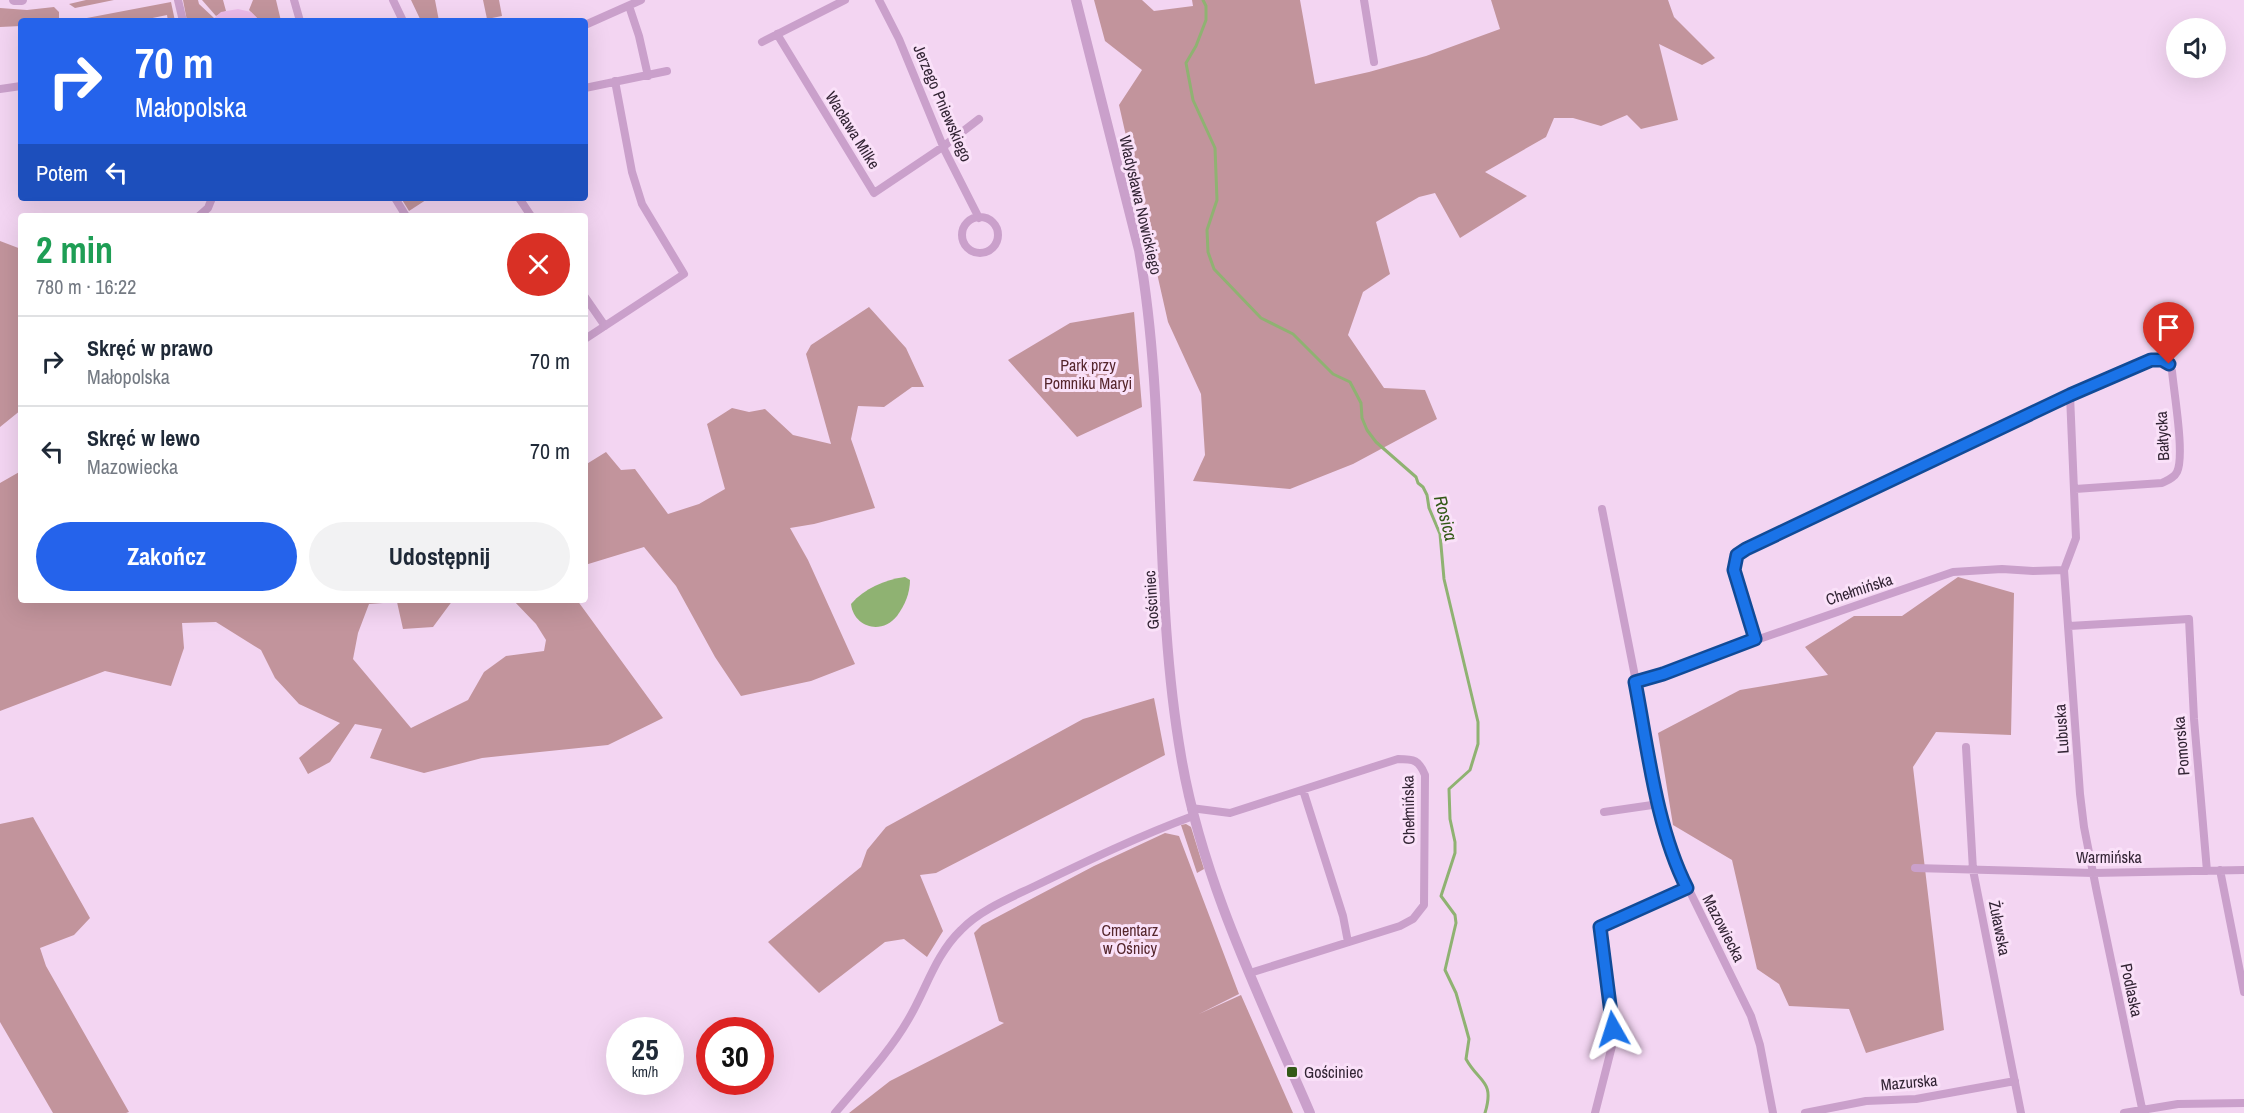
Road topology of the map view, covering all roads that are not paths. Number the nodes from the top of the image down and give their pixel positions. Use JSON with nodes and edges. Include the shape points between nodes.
{"nodes":[{"id":1,"x":14,"y":0,"type":"edge"},
{"id":2,"x":22,"y":0,"type":"edge"},
{"id":3,"x":178,"y":0,"type":"edge"},
{"id":4,"x":294,"y":0,"type":"edge"},
{"id":5,"x":393,"y":0,"type":"edge"},
{"id":6,"x":641,"y":0,"type":"edge"},
{"id":7,"x":845,"y":0,"type":"edge"},
{"id":8,"x":879,"y":0,"type":"edge"},
{"id":9,"x":1076,"y":0,"type":"edge"},
{"id":10,"x":1364,"y":0,"type":"edge"},
{"id":11,"x":629,"y":6,"type":"junction"},
{"id":12,"x":182,"y":18,"type":"edge"},
{"id":13,"x":299,"y":18,"type":"edge"},
{"id":14,"x":402,"y":18,"type":"edge"},
{"id":15,"x":588,"y":23,"type":"edge"},
{"id":16,"x":777,"y":34,"type":"junction"},
{"id":17,"x":762,"y":42,"type":"dead end"},
{"id":18,"x":1374,"y":62,"type":"dead end"},
{"id":19,"x":667,"y":71,"type":"dead end"},
{"id":20,"x":648,"y":75,"type":"junction"},
{"id":21,"x":615,"y":81,"type":"junction"},
{"id":22,"x":18,"y":86,"type":"edge"},
{"id":23,"x":588,"y":87,"type":"edge"},
{"id":24,"x":0,"y":89,"type":"edge"},
{"id":25,"x":979,"y":119,"type":"dead end"},
{"id":26,"x":944,"y":146,"type":"junction"},
{"id":27,"x":211,"y":201,"type":"edge"},
{"id":28,"x":202,"y":213,"type":"edge"},
{"id":29,"x":980,"y":218,"type":"junction"},
{"id":30,"x":588,"y":302,"type":"edge"},
{"id":31,"x":604,"y":326,"type":"junction"},
{"id":32,"x":588,"y":337,"type":"edge"},
{"id":33,"x":2070,"y":395,"type":"junction"},
{"id":34,"x":2075,"y":489,"type":"junction"},
{"id":35,"x":1159,"y":492,"type":"joint"},
{"id":36,"x":1602,"y":509,"type":"dead end"},
{"id":37,"x":2064,"y":570,"type":"junction"},
{"id":38,"x":2069,"y":626,"type":"junction"},
{"id":39,"x":1755,"y":639,"type":"junction"},
{"id":40,"x":1635,"y":682,"type":"junction"},
{"id":41,"x":1966,"y":747,"type":"dead end"},
{"id":42,"x":1303,"y":790,"type":"junction"},
{"id":43,"x":1659,"y":804,"type":"junction"},
{"id":44,"x":1192,"y":812,"type":"junction"},
{"id":45,"x":1604,"y":812,"type":"dead end"},
{"id":46,"x":1915,"y":868,"type":"dead end"},
{"id":47,"x":1973,"y":870,"type":"junction"},
{"id":48,"x":2220,"y":870,"type":"junction"},
{"id":49,"x":2244,"y":870,"type":"edge"},
{"id":50,"x":2207,"y":871,"type":"junction"},
{"id":51,"x":2093,"y":873,"type":"junction"},
{"id":52,"x":1687,"y":888,"type":"junction"},
{"id":53,"x":1348,"y":942,"type":"junction"},
{"id":54,"x":1250,"y":972,"type":"junction"},
{"id":55,"x":2244,"y":989,"type":"edge"},
{"id":56,"x":2015,"y":1081,"type":"junction"},
{"id":57,"x":2244,"y":1103,"type":"edge"},
{"id":58,"x":2142,"y":1111,"type":"edge"},
{"id":59,"x":835,"y":1113,"type":"edge"},
{"id":60,"x":1310,"y":1113,"type":"edge"},
{"id":61,"x":1595,"y":1113,"type":"edge"},
{"id":62,"x":1773,"y":1113,"type":"edge"},
{"id":63,"x":1805,"y":1113,"type":"edge"},
{"id":64,"x":2021,"y":1113,"type":"edge"},
{"id":65,"x":2124,"y":1113,"type":"edge"}],
"edges":[{"from":1,"to":2,"type":"street"},
{"from":3,"to":12,"type":"street"},
{"from":4,"to":13,"type":"street"},
{"from":5,"to":14,"type":"street"},
{"from":6,"to":11,"type":"street"},
{"from":7,"to":16,"type":"street"},
{"from":8,"to":26,"type":"street","name":"Jerzego Pniewskiego"},
{"from":9,"to":35,"type":"street","name":"Władysława Nowickiego","via":[[1139,250],[1152,362]]},
{"from":10,"to":18,"type":"street"},
{"from":11,"to":15,"type":"street"},
{"from":11,"to":20,"type":"street"},
{"from":16,"to":17,"type":"street"},
{"from":16,"to":26,"type":"street","name":"Wacława Milke","via":[[874,193]]},
{"from":19,"to":20,"type":"street"},
{"from":20,"to":21,"type":"street"},
{"from":21,"to":23,"type":"street"},
{"from":21,"to":31,"type":"street","via":[[642,204],[684,274]]},
{"from":22,"to":24,"type":"street"},
{"from":25,"to":26,"type":"street","name":"Wacława Milke"},
{"from":26,"to":29,"type":"street","name":"Jerzego Pniewskiego"},
{"from":27,"to":28,"type":"street"},
{"from":29,"to":29,"type":"street","name":"Jerzego Pniewskiego","via":[[965,225],[962,236],[969,250],[980,253],[990,250],[997,235],[994,225]]},
{"from":30,"to":31,"type":"street"},
{"from":31,"to":32,"type":"street"},
{"from":33,"to":34,"type":"street"},
{"from":33,"to":34,"type":"street","name":"Bałtycka","via":[[2151,360],[2162,360],[2172,372],[2179,438],[2180,465],[2173,478],[2162,483]]},
{"from":33,"to":39,"type":"street","name":"Bałtycka","via":[[1740,552],[1734,570]]},
{"from":34,"to":37,"type":"street","via":[[2076,538]]},
{"from":35,"to":44,"type":"street","name":"Gościniec","via":[[1172,686]]},
{"from":36,"to":40,"type":"street","name":"Mazowiecka"},
{"from":37,"to":38,"type":"street","name":"Lubuska"},
{"from":37,"to":39,"type":"street","name":"Chełmińska","via":[[1953,572]]},
{"from":38,"to":50,"type":"street","name":"Pomorska","via":[[2189,619]]},
{"from":38,"to":51,"type":"street","name":"Lubuska","via":[[2080,794]]},
{"from":39,"to":40,"type":"street","name":"Chełmińska"},
{"from":40,"to":43,"type":"street","name":"Mazowiecka"},
{"from":41,"to":47,"type":"street","name":"Żuławska"},
{"from":42,"to":44,"type":"street","name":"Chełmińska","via":[[1230,813]]},
{"from":42,"to":53,"type":"street"},
{"from":42,"to":53,"type":"street","name":"Chełmińska","via":[[1398,759],[1413,759],[1421,764],[1425,775],[1424,906],[1400,926]]},
{"from":43,"to":45,"type":"street"},
{"from":43,"to":52,"type":"street","name":"Mazowiecka","via":[[1669,849]]},
{"from":44,"to":54,"type":"street","name":"Gościniec","via":[[1221,902]]},
{"from":44,"to":59,"type":"street","via":[[1051,878],[966,925],[935,964],[907,1022]]},
{"from":46,"to":47,"type":"street","name":"Warmińska"},
{"from":47,"to":51,"type":"street","name":"Warmińska"},
{"from":47,"to":56,"type":"street","name":"Żuławska"},
{"from":48,"to":49,"type":"street","name":"Warmińska"},
{"from":48,"to":50,"type":"street","name":"Warmińska"},
{"from":48,"to":55,"type":"street"},
{"from":50,"to":51,"type":"street","name":"Warmińska"},
{"from":51,"to":58,"type":"street","name":"Podlaska"},
{"from":52,"to":61,"type":"street","via":[[1600,927],[1612,1037]]},
{"from":52,"to":62,"type":"street","name":"Mazowiecka","via":[[1751,1016]]},
{"from":53,"to":54,"type":"street","name":"Chełmińska"},
{"from":54,"to":60,"type":"street","name":"Gościniec"},
{"from":56,"to":63,"type":"street","name":"Mazurska","via":[[1916,1100],[1866,1101]]},
{"from":56,"to":64,"type":"street","name":"Żuławska"},
{"from":57,"to":58,"type":"street","via":[[2178,1104]]},
{"from":58,"to":65,"type":"street"}]}
